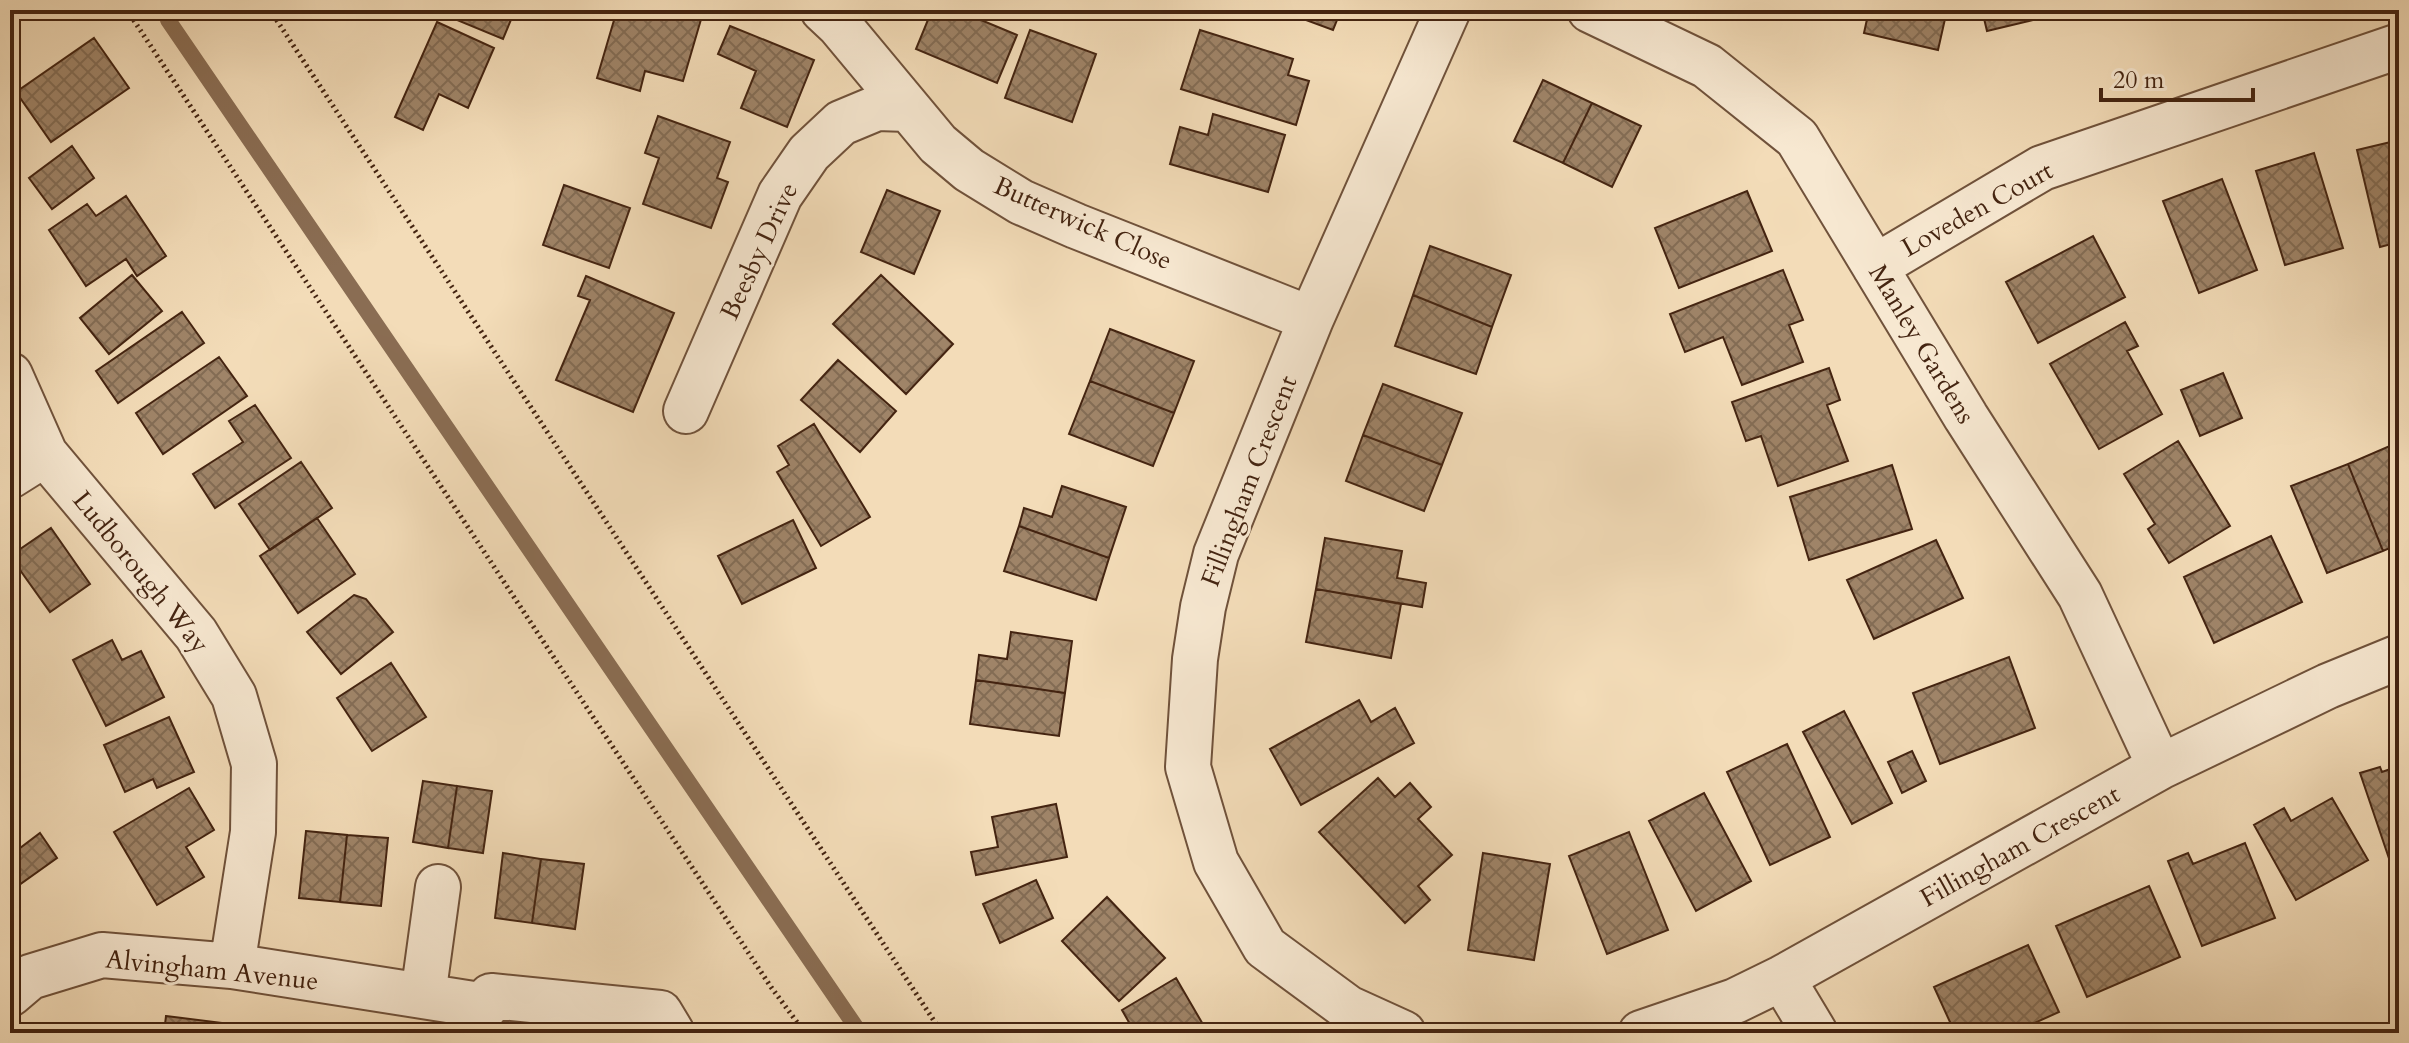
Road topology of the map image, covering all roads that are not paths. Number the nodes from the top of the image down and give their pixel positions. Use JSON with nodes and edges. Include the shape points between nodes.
{"nodes":[{"id":1,"x":823,"y":10,"type":"edge"},
{"id":2,"x":1448,"y":10,"type":"edge"},
{"id":3,"x":1590,"y":10,"type":"edge"},
{"id":4,"x":2399,"y":46,"type":"edge"},
{"id":5,"x":908,"y":109,"type":"junction"},
{"id":6,"x":1875,"y":267,"type":"junction"},
{"id":7,"x":1311,"y":319,"type":"junction"},
{"id":8,"x":10,"y":375,"type":"edge"},
{"id":9,"x":686,"y":411,"type":"dead end"},
{"id":10,"x":27,"y":465,"type":"edge"},
{"id":11,"x":2399,"y":657,"type":"edge"},
{"id":12,"x":2160,"y":767,"type":"junction"},
{"id":13,"x":438,"y":887,"type":"dead end"},
{"id":14,"x":232,"y":966,"type":"junction"},
{"id":15,"x":1782,"y":978,"type":"junction"},
{"id":16,"x":10,"y":994,"type":"edge"},
{"id":17,"x":423,"y":996,"type":"junction"},
{"id":18,"x":672,"y":1033,"type":"edge"},
{"id":19,"x":1403,"y":1033,"type":"edge"},
{"id":20,"x":1641,"y":1033,"type":"edge"},
{"id":21,"x":1815,"y":1033,"type":"edge"}],
"edges":[{"from":1,"to":5,"type":"street","name":"Butterwick Close"},
{"from":2,"to":7,"type":"street","name":"Fillingham Crescent"},
{"from":3,"to":6,"type":"street","name":"Manley Gardens","via":[[1707,66],[1797,138]]},
{"from":4,"to":6,"type":"street","name":"Loveden Court","via":[[2042,168]]},
{"from":5,"to":7,"type":"street","name":"Butterwick Close","via":[[969,170],[1021,202]]},
{"from":5,"to":9,"type":"street","name":"Beesby Drive","via":[[877,108],[841,123],[809,153],[780,195]]},
{"from":6,"to":12,"type":"street","name":"Manley Gardens","via":[[2080,595]]},
{"from":7,"to":19,"type":"street","name":"Fillingham Crescent","via":[[1216,554],[1195,659],[1188,767],[1216,862],[1265,947],[1348,1008]]},
{"from":8,"to":10,"type":"street","name":"Ludborough Way"},
{"from":10,"to":14,"type":"street","name":"Ludborough Way","via":[[196,634],[234,696],[254,764],[253,832]]},
{"from":11,"to":12,"type":"street","name":"Fillingham Crescent"},
{"from":12,"to":15,"type":"street","name":"Fillingham Crescent"},
{"from":13,"to":17,"type":"street"},
{"from":14,"to":16,"type":"street","name":"Alvingham Avenue","via":[[102,955],[30,977]]},
{"from":14,"to":17,"type":"street","name":"Alvingham Avenue"},
{"from":15,"to":20,"type":"street","name":"Fillingham Crescent","via":[[1735,1001]]},
{"from":15,"to":21,"type":"street"},
{"from":17,"to":18,"type":"street","name":"Alvingham Avenue","via":[[486,1006],[491,996],[660,1013]]}]}
